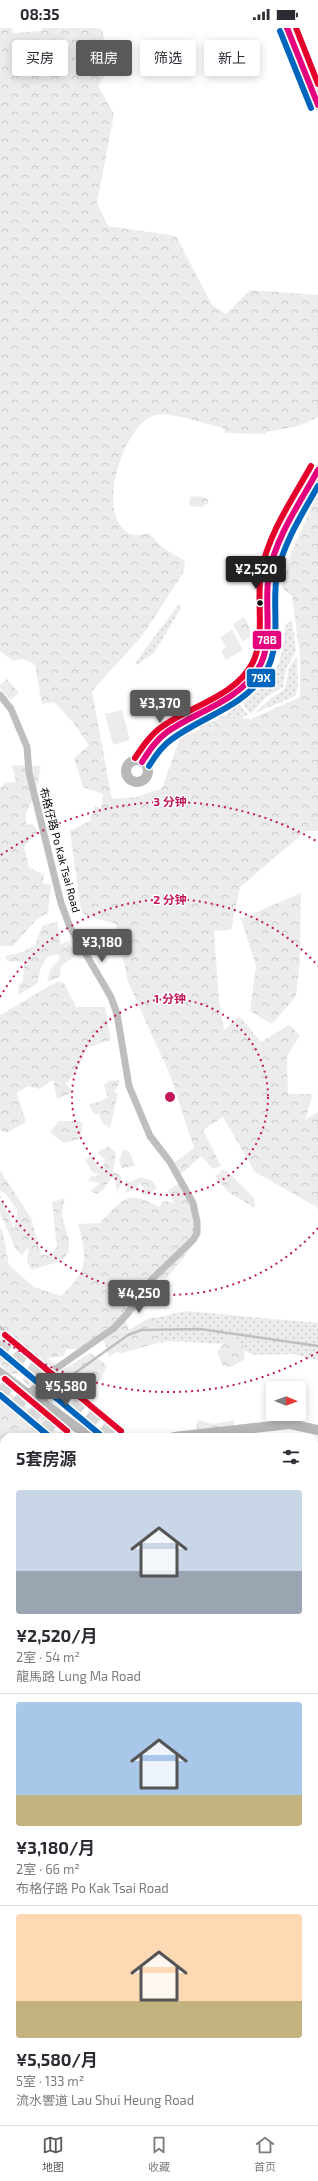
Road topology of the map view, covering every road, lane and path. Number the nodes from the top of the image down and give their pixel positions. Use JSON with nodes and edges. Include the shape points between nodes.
{"nodes":[{"id":1,"x":311,"y":88,"type":"tunnel mouth"},
{"id":2,"x":318,"y":105,"type":"edge"},
{"id":3,"x":318,"y":470,"type":"edge"},
{"id":4,"x":0,"y":695,"type":"edge"},
{"id":5,"x":142,"y":762,"type":"dead end"},
{"id":6,"x":0,"y":1371,"type":"edge"},
{"id":7,"x":29,"y":1393,"type":"junction"},
{"id":8,"x":318,"y":1430,"type":"edge"},
{"id":9,"x":87,"y":1433,"type":"edge"},
{"id":10,"x":211,"y":1433,"type":"edge"}],
"edges":[{"from":1,"to":2,"type":"street"},
{"from":3,"to":5,"type":"street","via":[[276,549],[268,588],[264,651],[258,668],[249,680],[230,696],[155,741]]},
{"from":4,"to":7,"type":"street","name":"布格仔路 Po Kak Tsai Road","via":[[11,709],[27,747],[29,773],[61,903],[70,926],[111,996],[117,1014],[129,1086],[150,1136],[170,1162],[193,1202],[197,1222],[197,1233],[193,1240],[152,1279],[124,1318],[52,1372]]},
{"from":6,"to":7,"type":"street"},
{"from":7,"to":9,"type":"street"},
{"from":8,"to":10,"type":"street","via":[[299,1425],[285,1425]]}]}
